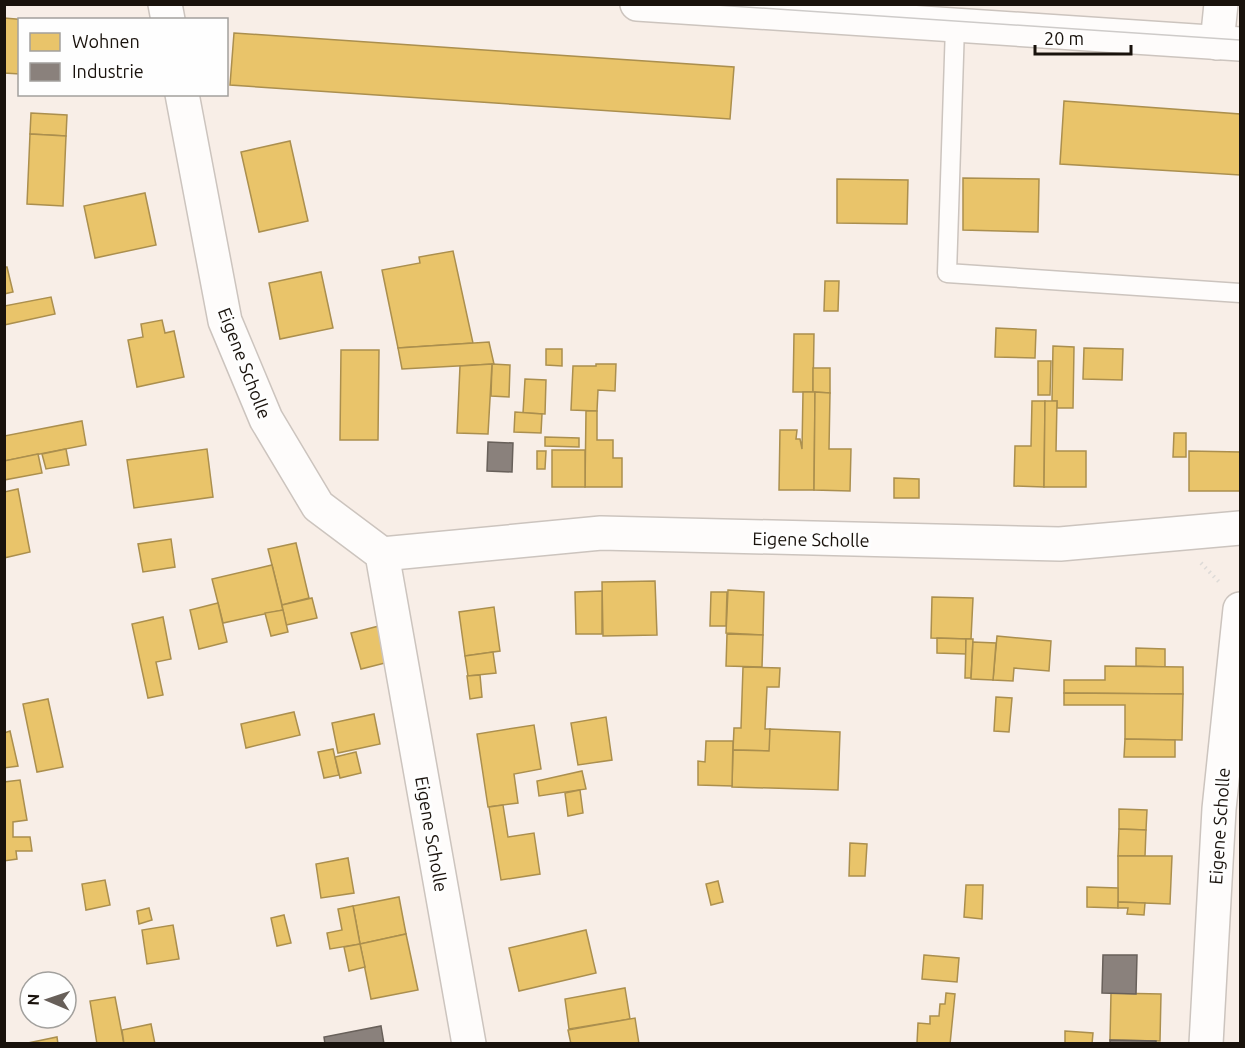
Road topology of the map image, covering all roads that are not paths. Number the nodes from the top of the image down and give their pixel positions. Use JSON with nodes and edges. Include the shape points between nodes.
{"nodes":[{"id":1,"x":637,"y":4,"type":"edge"},
{"id":2,"x":1221,"y":4,"type":"edge"},
{"id":3,"x":955,"y":26,"type":"junction"},
{"id":4,"x":1229,"y":44,"type":"edge"},
{"id":5,"x":182,"y":96,"type":"edge"},
{"id":6,"x":1240,"y":294,"type":"edge"},
{"id":7,"x":1240,"y":528,"type":"edge"},
{"id":8,"x":382,"y":554,"type":"junction"},
{"id":9,"x":1232,"y":597,"type":"edge"},
{"id":10,"x":469,"y":1044,"type":"edge"},
{"id":11,"x":1206,"y":1044,"type":"edge"}],
"edges":[{"from":1,"to":3,"type":"street"},
{"from":2,"to":4,"type":"street"},
{"from":3,"to":4,"type":"street"},
{"from":3,"to":6,"type":"lane","via":[[947,273]]},
{"from":5,"to":8,"type":"street","name":"Eigene Scholle","via":[[225,321],[266,419],[318,506]]},
{"from":7,"to":8,"type":"street","name":"Eigene Scholle","via":[[1060,544],[601,533]]},
{"from":8,"to":10,"type":"street","name":"Eigene Scholle"},
{"from":9,"to":11,"type":"street","name":"Eigene Scholle"}]}
